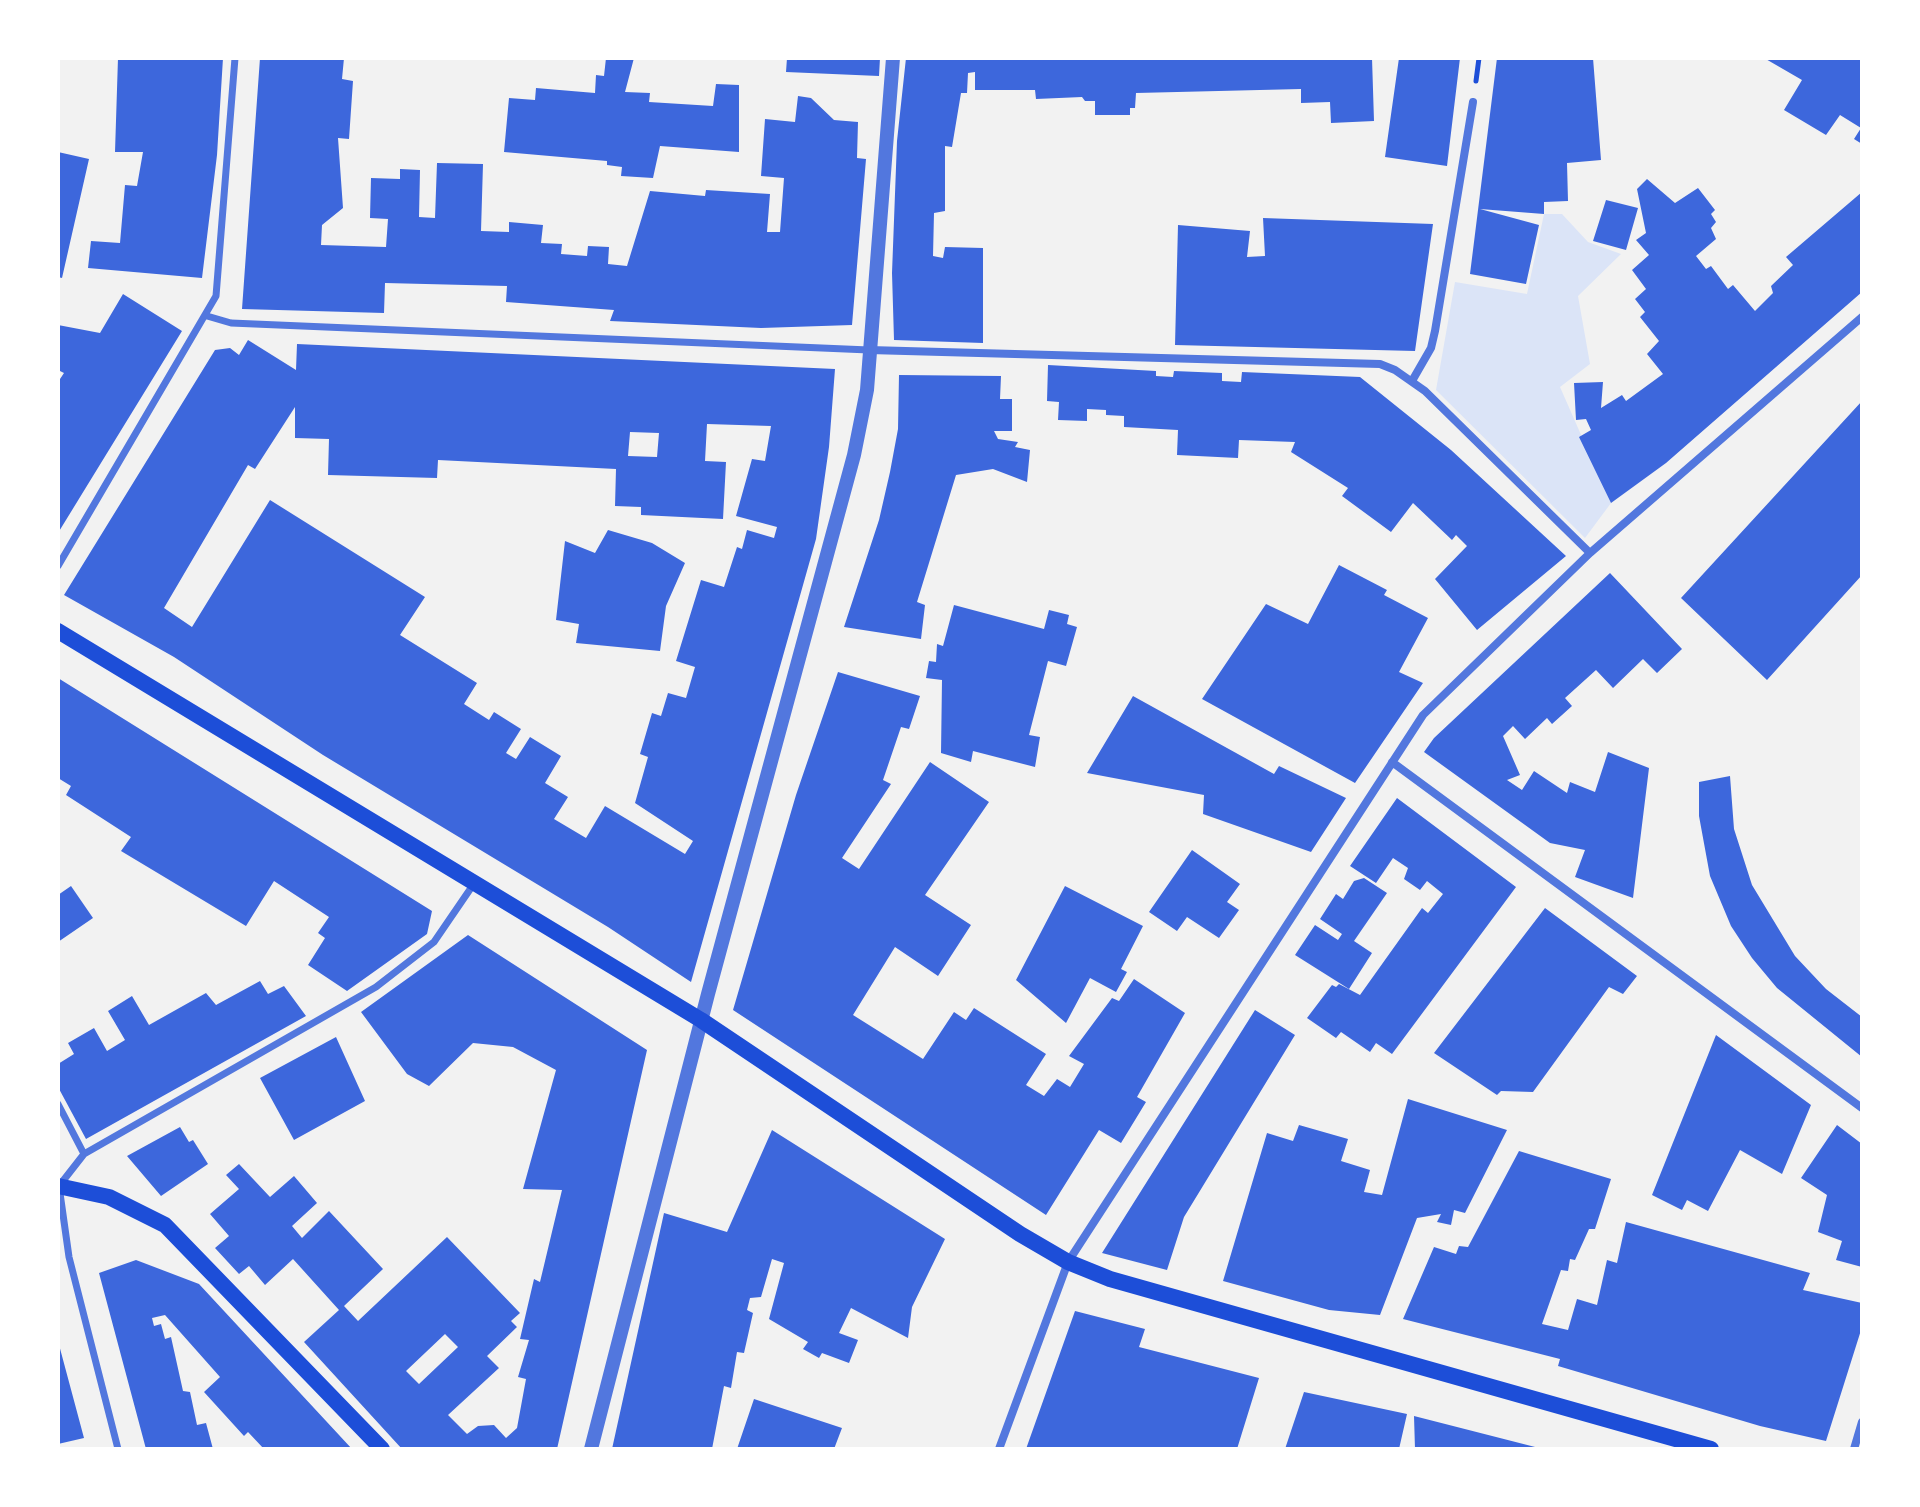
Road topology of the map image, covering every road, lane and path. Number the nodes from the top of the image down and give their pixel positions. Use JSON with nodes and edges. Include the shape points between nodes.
{"nodes":[{"id":1,"x":235,"y":58,"type":"edge"},
{"id":2,"x":893,"y":58,"type":"edge"},
{"id":3,"x":1473,"y":102,"type":"dead end"},
{"id":4,"x":207,"y":316,"type":"junction"},
{"id":5,"x":1862,"y":317,"type":"edge"},
{"id":6,"x":869,"y":350,"type":"junction"},
{"id":7,"x":1412,"y":381,"type":"junction"},
{"id":8,"x":1590,"y":553,"type":"junction"},
{"id":9,"x":58,"y":566,"type":"edge"},
{"id":10,"x":58,"y":631,"type":"edge"},
{"id":11,"x":1392,"y":762,"type":"junction"},
{"id":12,"x":473,"y":885,"type":"junction"},
{"id":13,"x":701,"y":1020,"type":"junction"},
{"id":14,"x":58,"y":1104,"type":"edge"},
{"id":15,"x":1862,"y":1108,"type":"edge"},
{"id":16,"x":84,"y":1154,"type":"junction"},
{"id":17,"x":58,"y":1186,"type":"edge"},
{"id":18,"x":1068,"y":1262,"type":"junction"},
{"id":19,"x":1862,"y":1422,"type":"edge"},
{"id":20,"x":118,"y":1449,"type":"edge"},
{"id":21,"x":382,"y":1449,"type":"edge"},
{"id":22,"x":591,"y":1449,"type":"edge"},
{"id":23,"x":999,"y":1449,"type":"edge"},
{"id":24,"x":1711,"y":1449,"type":"edge"},
{"id":25,"x":1854,"y":1449,"type":"edge"}],
"edges":[{"from":1,"to":4,"type":"street","via":[[219,282]]},
{"from":2,"to":6,"type":"street"},
{"from":3,"to":7,"type":"street","via":[[1435,331]]},
{"from":4,"to":6,"type":"street","via":[[231,323]]},
{"from":4,"to":9,"type":"street"},
{"from":5,"to":8,"type":"street"},
{"from":6,"to":7,"type":"street","via":[[1368,362]]},
{"from":6,"to":13,"type":"street","via":[[854,455]]},
{"from":7,"to":8,"type":"street"},
{"from":8,"to":11,"type":"street","via":[[1441,695]]},
{"from":10,"to":12,"type":"main road"},
{"from":11,"to":15,"type":"street"},
{"from":11,"to":18,"type":"street"},
{"from":12,"to":13,"type":"main road"},
{"from":12,"to":16,"type":"street","via":[[434,942],[376,987]]},
{"from":13,"to":18,"type":"main road"},
{"from":13,"to":22,"type":"street"},
{"from":14,"to":16,"type":"street"},
{"from":16,"to":17,"type":"street"},
{"from":17,"to":20,"type":"street","via":[[69,1257]]},
{"from":17,"to":21,"type":"main road","via":[[117,1200],[165,1225]]},
{"from":18,"to":23,"type":"street"},
{"from":18,"to":24,"type":"main road","via":[[1110,1279]]},
{"from":19,"to":25,"type":"street"}]}
